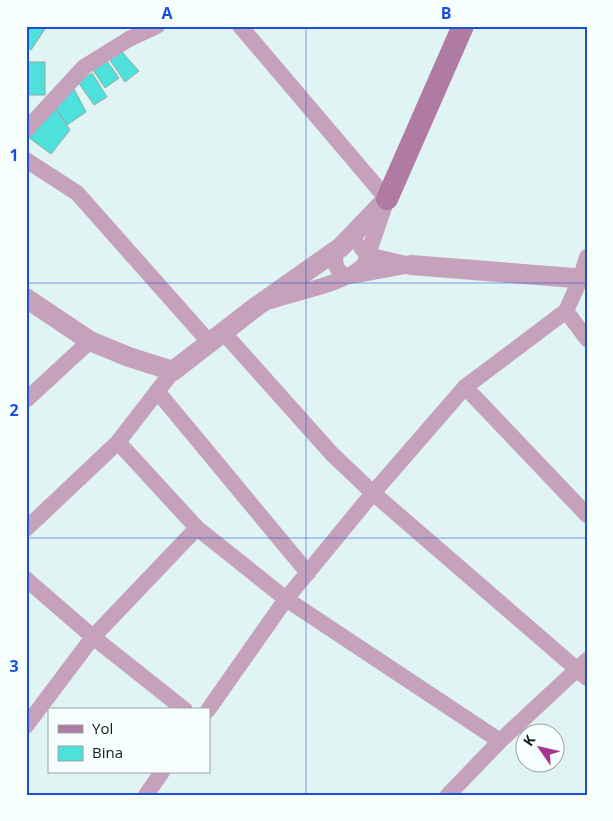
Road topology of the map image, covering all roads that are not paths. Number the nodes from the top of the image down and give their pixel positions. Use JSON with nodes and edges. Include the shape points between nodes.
{"nodes":[{"id":1,"x":158,"y":26,"type":"edge"},
{"id":2,"x":240,"y":26,"type":"edge"},
{"id":3,"x":463,"y":26,"type":"edge"},
{"id":4,"x":26,"y":130,"type":"edge"},
{"id":5,"x":26,"y":160,"type":"edge"},
{"id":6,"x":387,"y":200,"type":"junction"},
{"id":7,"x":339,"y":249,"type":"junction"},
{"id":8,"x":368,"y":255,"type":"junction"},
{"id":9,"x":587,"y":257,"type":"edge"},
{"id":10,"x":411,"y":265,"type":"junction"},
{"id":11,"x":346,"y":277,"type":"junction"},
{"id":12,"x":583,"y":279,"type":"edge"},
{"id":13,"x":26,"y":298,"type":"edge"},
{"id":14,"x":257,"y":306,"type":"junction"},
{"id":15,"x":566,"y":311,"type":"junction"},
{"id":16,"x":216,"y":337,"type":"junction"},
{"id":17,"x":587,"y":339,"type":"edge"},
{"id":18,"x":90,"y":341,"type":"junction"},
{"id":19,"x":173,"y":371,"type":"junction"},
{"id":20,"x":465,"y":387,"type":"junction"},
{"id":21,"x":157,"y":391,"type":"junction"},
{"id":22,"x":26,"y":400,"type":"edge"},
{"id":23,"x":118,"y":442,"type":"junction"},
{"id":24,"x":373,"y":493,"type":"junction"},
{"id":25,"x":587,"y":514,"type":"edge"},
{"id":26,"x":197,"y":528,"type":"junction"},
{"id":27,"x":26,"y":529,"type":"edge"},
{"id":28,"x":308,"y":573,"type":"junction"},
{"id":29,"x":26,"y":579,"type":"edge"},
{"id":30,"x":286,"y":599,"type":"junction"},
{"id":31,"x":93,"y":637,"type":"junction"},
{"id":32,"x":584,"y":669,"type":"edge"},
{"id":33,"x":182,"y":708,"type":"edge"},
{"id":34,"x":209,"y":708,"type":"edge"},
{"id":35,"x":26,"y":726,"type":"edge"},
{"id":36,"x":500,"y":741,"type":"junction"},
{"id":37,"x":161,"y":774,"type":"edge"},
{"id":38,"x":146,"y":795,"type":"edge"},
{"id":39,"x":448,"y":795,"type":"edge"}],
"edges":[{"from":1,"to":4,"type":"street","via":[[84,66]]},
{"from":2,"to":6,"type":"street"},
{"from":3,"to":6,"type":"main road"},
{"from":5,"to":16,"type":"street","via":[[77,193]]},
{"from":6,"to":7,"type":"street"},
{"from":6,"to":8,"type":"street"},
{"from":7,"to":8,"type":"street","via":[[353,242]]},
{"from":7,"to":11,"type":"street","via":[[334,263],[337,271]]},
{"from":7,"to":14,"type":"street"},
{"from":8,"to":10,"type":"street"},
{"from":8,"to":11,"type":"street","via":[[360,270]]},
{"from":9,"to":12,"type":"street"},
{"from":10,"to":11,"type":"street"},
{"from":10,"to":12,"type":"street"},
{"from":11,"to":14,"type":"street"},
{"from":12,"to":15,"type":"street"},
{"from":13,"to":18,"type":"street"},
{"from":14,"to":16,"type":"street"},
{"from":15,"to":17,"type":"street"},
{"from":15,"to":20,"type":"street"},
{"from":16,"to":19,"type":"street"},
{"from":16,"to":24,"type":"street"},
{"from":18,"to":19,"type":"street"},
{"from":18,"to":22,"type":"street"},
{"from":19,"to":21,"type":"street"},
{"from":20,"to":24,"type":"street"},
{"from":20,"to":25,"type":"street"},
{"from":21,"to":23,"type":"street"},
{"from":21,"to":28,"type":"street"},
{"from":23,"to":26,"type":"street"},
{"from":23,"to":27,"type":"street"},
{"from":24,"to":28,"type":"street"},
{"from":24,"to":32,"type":"street"},
{"from":26,"to":30,"type":"street"},
{"from":26,"to":31,"type":"street"},
{"from":28,"to":30,"type":"street"},
{"from":29,"to":31,"type":"street"},
{"from":30,"to":34,"type":"street"},
{"from":30,"to":36,"type":"street"},
{"from":31,"to":33,"type":"street"},
{"from":31,"to":35,"type":"street"},
{"from":32,"to":36,"type":"street"},
{"from":36,"to":39,"type":"street"},
{"from":37,"to":38,"type":"street"}]}
